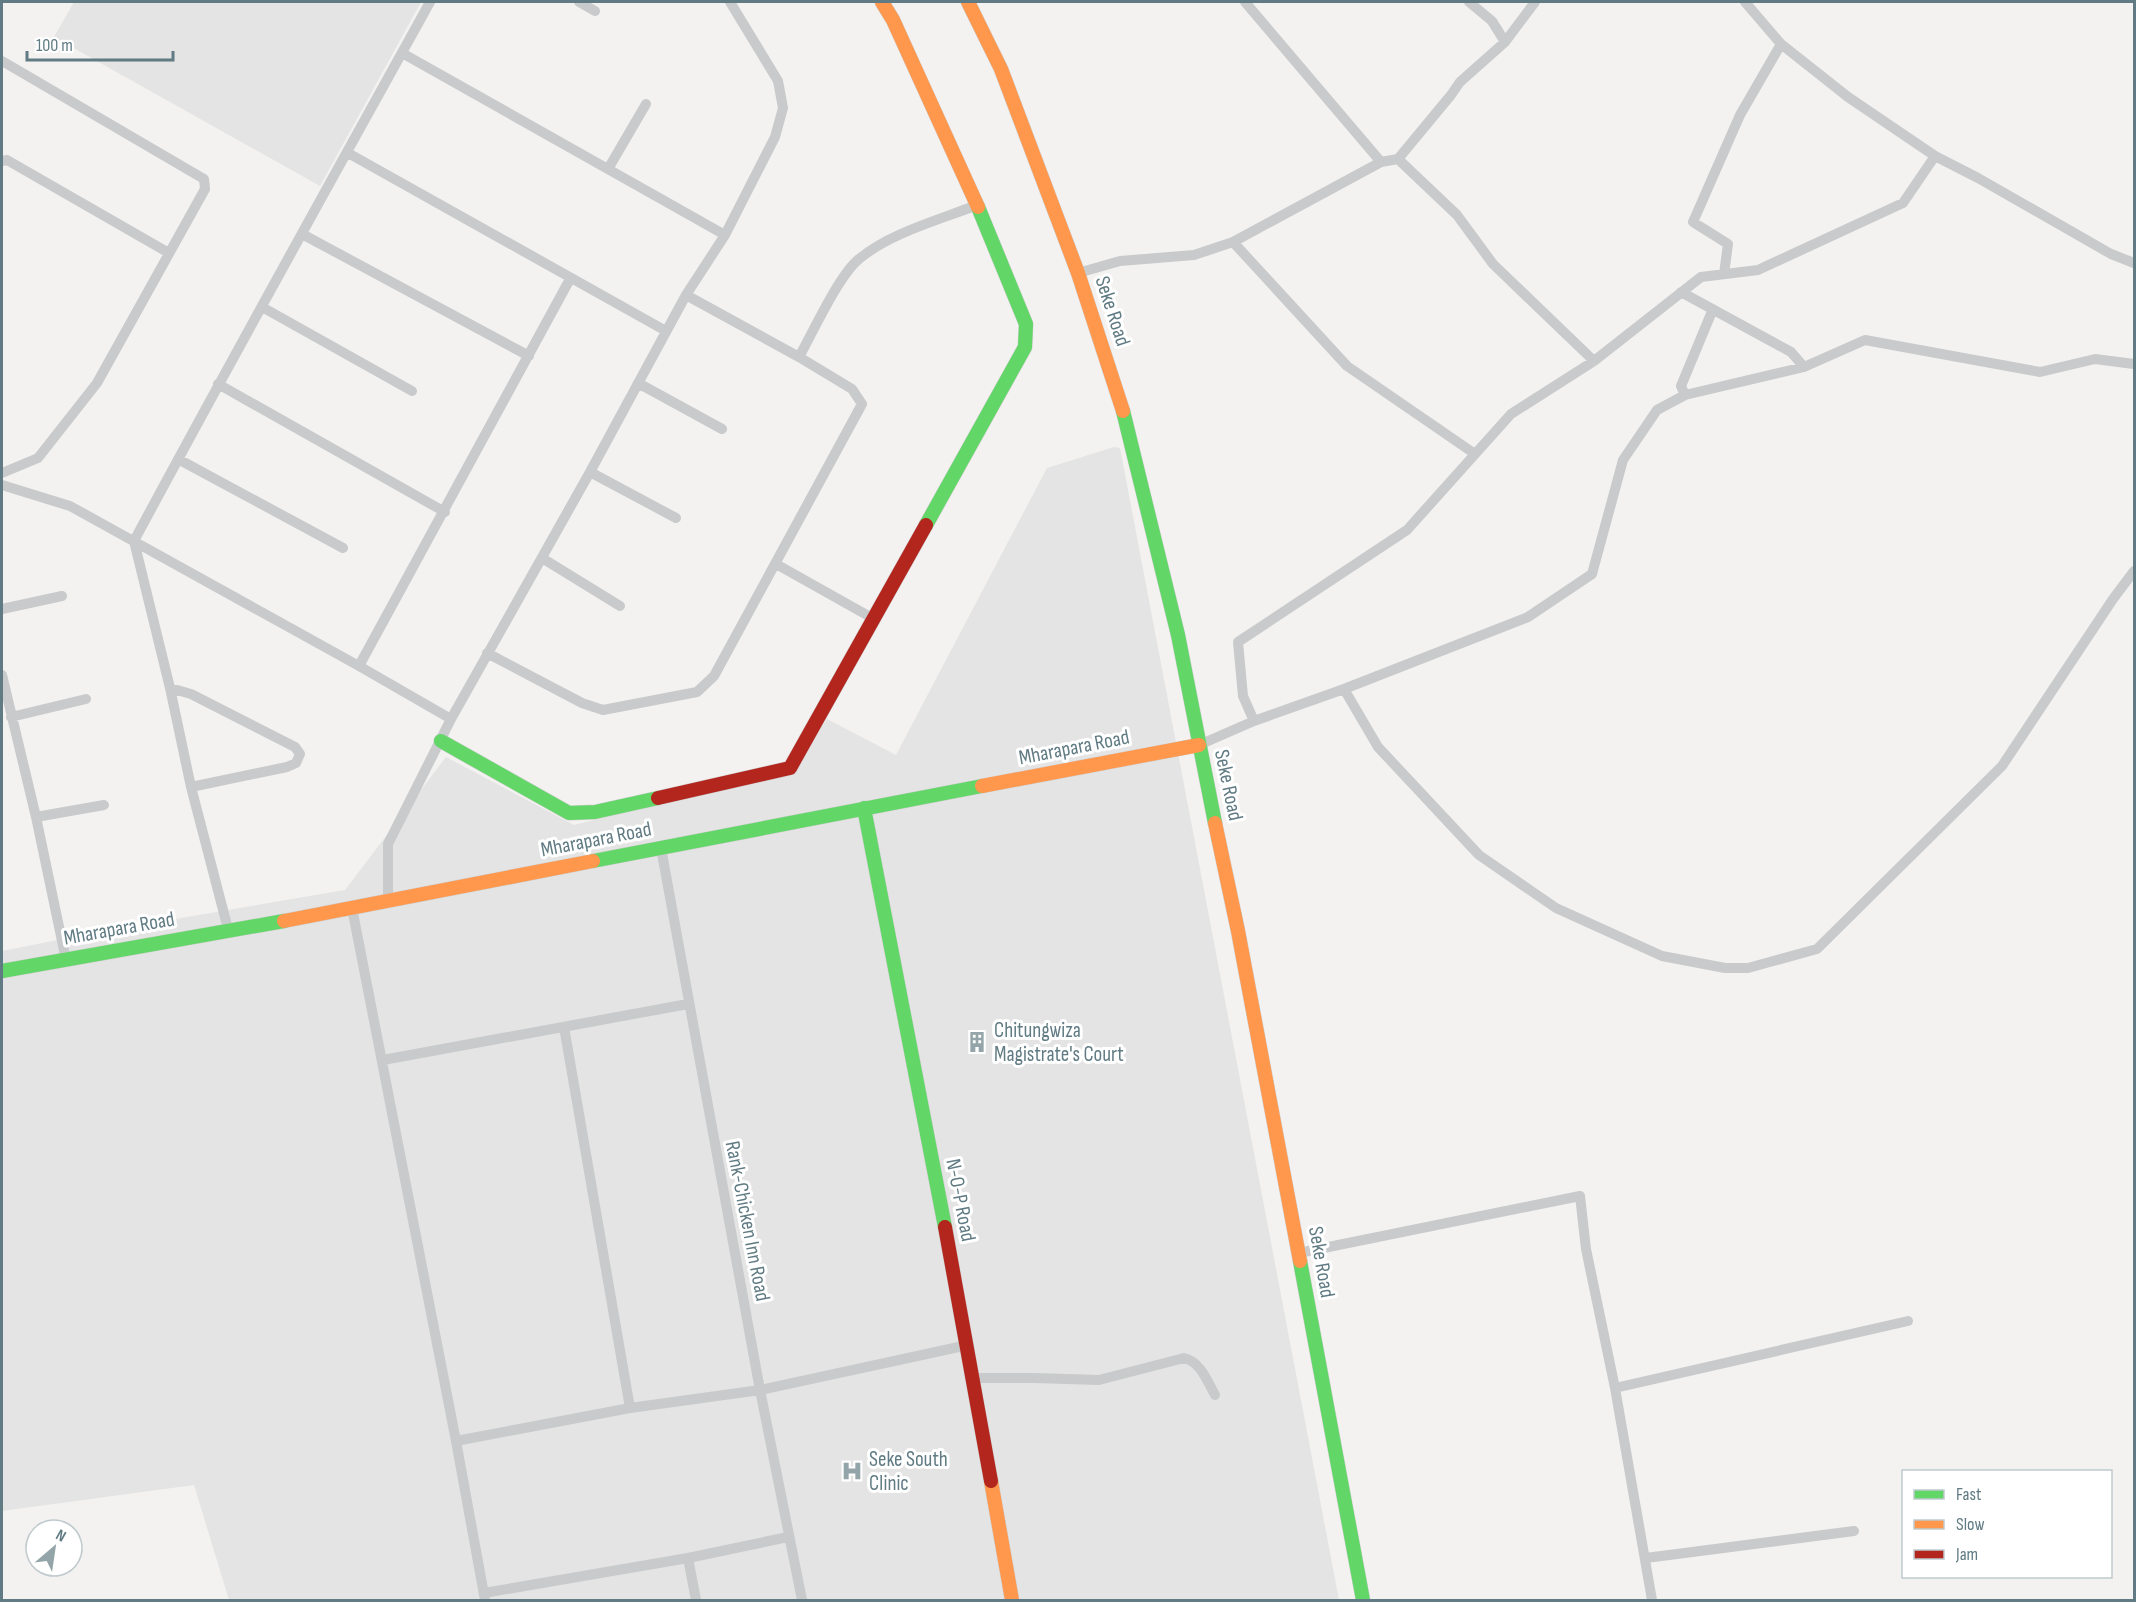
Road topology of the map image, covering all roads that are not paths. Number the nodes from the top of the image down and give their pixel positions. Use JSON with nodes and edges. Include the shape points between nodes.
{"nodes":[{"id":1,"x":430,"y":2,"type":"edge"},
{"id":2,"x":579,"y":2,"type":"edge"},
{"id":3,"x":730,"y":2,"type":"edge"},
{"id":4,"x":882,"y":2,"type":"edge"},
{"id":5,"x":968,"y":2,"type":"edge"},
{"id":6,"x":1245,"y":2,"type":"edge"},
{"id":7,"x":1469,"y":2,"type":"edge"},
{"id":8,"x":1535,"y":2,"type":"edge"},
{"id":9,"x":1745,"y":2,"type":"edge"},
{"id":10,"x":595,"y":11,"type":"dead end"},
{"id":11,"x":1505,"y":42,"type":"junction"},
{"id":12,"x":1781,"y":44,"type":"junction"},
{"id":13,"x":402,"y":53,"type":"junction"},
{"id":14,"x":2,"y":61,"type":"edge"},
{"id":15,"x":646,"y":104,"type":"dead end"},
{"id":16,"x":348,"y":153,"type":"junction"},
{"id":17,"x":1935,"y":156,"type":"junction"},
{"id":18,"x":1398,"y":159,"type":"junction"},
{"id":19,"x":2,"y":161,"type":"edge"},
{"id":20,"x":1381,"y":162,"type":"junction"},
{"id":21,"x":608,"y":169,"type":"junction"},
{"id":22,"x":977,"y":205,"type":"junction"},
{"id":23,"x":302,"y":234,"type":"junction"},
{"id":24,"x":725,"y":235,"type":"junction"},
{"id":25,"x":1233,"y":242,"type":"junction"},
{"id":26,"x":169,"y":253,"type":"junction"},
{"id":27,"x":2134,"y":263,"type":"edge"},
{"id":28,"x":1078,"y":273,"type":"junction"},
{"id":29,"x":1724,"y":274,"type":"junction"},
{"id":30,"x":570,"y":279,"type":"junction"},
{"id":31,"x":1682,"y":292,"type":"junction"},
{"id":32,"x":686,"y":295,"type":"junction"},
{"id":33,"x":262,"y":307,"type":"junction"},
{"id":34,"x":1713,"y":309,"type":"junction"},
{"id":35,"x":666,"y":331,"type":"junction"},
{"id":36,"x":529,"y":356,"type":"junction"},
{"id":37,"x":799,"y":357,"type":"junction"},
{"id":38,"x":1594,"y":362,"type":"junction"},
{"id":39,"x":2134,"y":364,"type":"edge"},
{"id":40,"x":1804,"y":367,"type":"junction"},
{"id":41,"x":638,"y":383,"type":"junction"},
{"id":42,"x":218,"y":384,"type":"junction"},
{"id":43,"x":412,"y":391,"type":"dead end"},
{"id":44,"x":1685,"y":395,"type":"junction"},
{"id":45,"x":722,"y":429,"type":"dead end"},
{"id":46,"x":1475,"y":454,"type":"junction"},
{"id":47,"x":178,"y":459,"type":"junction"},
{"id":48,"x":590,"y":472,"type":"junction"},
{"id":49,"x":2,"y":473,"type":"edge"},
{"id":50,"x":2,"y":485,"type":"edge"},
{"id":51,"x":445,"y":512,"type":"junction"},
{"id":52,"x":676,"y":518,"type":"dead end"},
{"id":53,"x":134,"y":541,"type":"junction"},
{"id":54,"x":343,"y":548,"type":"dead end"},
{"id":55,"x":542,"y":558,"type":"junction"},
{"id":56,"x":776,"y":564,"type":"junction"},
{"id":57,"x":2134,"y":571,"type":"edge"},
{"id":58,"x":62,"y":596,"type":"dead end"},
{"id":59,"x":620,"y":606,"type":"dead end"},
{"id":60,"x":2,"y":609,"type":"edge"},
{"id":61,"x":874,"y":619,"type":"junction"},
{"id":62,"x":488,"y":653,"type":"junction"},
{"id":63,"x":359,"y":666,"type":"junction"},
{"id":64,"x":2,"y":675,"type":"edge"},
{"id":65,"x":170,"y":688,"type":"junction"},
{"id":66,"x":1344,"y":689,"type":"junction"},
{"id":67,"x":86,"y":699,"type":"dead end"},
{"id":68,"x":11,"y":717,"type":"junction"},
{"id":69,"x":451,"y":719,"type":"junction"},
{"id":70,"x":1254,"y":721,"type":"junction"},
{"id":71,"x":441,"y":741,"type":"junction"},
{"id":72,"x":1199,"y":745,"type":"junction"},
{"id":73,"x":191,"y":787,"type":"junction"},
{"id":74,"x":104,"y":805,"type":"dead end"},
{"id":75,"x":864,"y":808,"type":"junction"},
{"id":76,"x":36,"y":817,"type":"junction"},
{"id":77,"x":661,"y":848,"type":"junction"},
{"id":78,"x":388,"y":901,"type":"junction"},
{"id":79,"x":352,"y":908,"type":"junction"},
{"id":80,"x":228,"y":929,"type":"junction"},
{"id":81,"x":66,"y":960,"type":"junction"},
{"id":82,"x":2,"y":970,"type":"edge"},
{"id":83,"x":688,"y":1004,"type":"junction"},
{"id":84,"x":564,"y":1027,"type":"junction"},
{"id":85,"x":383,"y":1060,"type":"junction"},
{"id":86,"x":1299,"y":1252,"type":"junction"},
{"id":87,"x":1908,"y":1321,"type":"dead end"},
{"id":88,"x":968,"y":1345,"type":"junction"},
{"id":89,"x":974,"y":1378,"type":"junction"},
{"id":90,"x":1615,"y":1388,"type":"junction"},
{"id":91,"x":760,"y":1390,"type":"junction"},
{"id":92,"x":1215,"y":1395,"type":"dead end"},
{"id":93,"x":630,"y":1408,"type":"junction"},
{"id":94,"x":456,"y":1441,"type":"junction"},
{"id":95,"x":1854,"y":1531,"type":"dead end"},
{"id":96,"x":788,"y":1537,"type":"junction"},
{"id":97,"x":688,"y":1558,"type":"junction"},
{"id":98,"x":1646,"y":1558,"type":"junction"},
{"id":99,"x":484,"y":1597,"type":"edge"},
{"id":100,"x":696,"y":1600,"type":"edge"},
{"id":101,"x":802,"y":1600,"type":"edge"},
{"id":102,"x":1012,"y":1600,"type":"edge"},
{"id":103,"x":1363,"y":1600,"type":"edge"},
{"id":104,"x":1652,"y":1600,"type":"edge"}],
"edges":[{"from":1,"to":13,"type":"street"},
{"from":2,"to":10,"type":"street"},
{"from":3,"to":24,"type":"street","via":[[778,81],[783,108],[775,137]]},
{"from":4,"to":22,"type":"main road"},
{"from":5,"to":28,"type":"main road","name":"Seke Road","via":[[1001,69]]},
{"from":6,"to":20,"type":"street"},
{"from":7,"to":11,"type":"street","via":[[1492,21]]},
{"from":8,"to":11,"type":"street"},
{"from":9,"to":12,"type":"street"},
{"from":11,"to":18,"type":"street","via":[[1460,82]]},
{"from":12,"to":17,"type":"street","via":[[1848,98]]},
{"from":12,"to":29,"type":"street","via":[[1740,115],[1693,222],[1728,244]]},
{"from":13,"to":16,"type":"street"},
{"from":13,"to":21,"type":"street"},
{"from":14,"to":26,"type":"street","via":[[204,179],[205,189]]},
{"from":15,"to":21,"type":"street"},
{"from":16,"to":23,"type":"street"},
{"from":16,"to":30,"type":"street"},
{"from":17,"to":27,"type":"street"},
{"from":17,"to":29,"type":"street","via":[[1903,203],[1758,270]]},
{"from":18,"to":20,"type":"street"},
{"from":18,"to":38,"type":"street","via":[[1457,215],[1493,264]]},
{"from":19,"to":26,"type":"street","via":[[7,160]]},
{"from":20,"to":25,"type":"street"},
{"from":21,"to":24,"type":"street"},
{"from":22,"to":37,"type":"street","via":[[891,240],[859,259],[840,284]]},
{"from":22,"to":61,"type":"main road","via":[[1026,324],[1025,347]]},
{"from":23,"to":33,"type":"street"},
{"from":23,"to":36,"type":"street"},
{"from":24,"to":32,"type":"street"},
{"from":25,"to":28,"type":"street","via":[[1194,255],[1120,261]]},
{"from":25,"to":46,"type":"street","via":[[1347,366]]},
{"from":26,"to":49,"type":"street","via":[[98,383],[38,459]]},
{"from":28,"to":72,"type":"main road","name":"Seke Road","via":[[1121,405],[1150,518]]},
{"from":29,"to":31,"type":"street","via":[[1701,277]]},
{"from":30,"to":35,"type":"street"},
{"from":30,"to":36,"type":"street"},
{"from":31,"to":34,"type":"street"},
{"from":31,"to":38,"type":"street"},
{"from":32,"to":35,"type":"street"},
{"from":32,"to":37,"type":"street"},
{"from":33,"to":42,"type":"street"},
{"from":33,"to":43,"type":"street"},
{"from":34,"to":40,"type":"street","via":[[1791,352]]},
{"from":34,"to":44,"type":"street","via":[[1681,386]]},
{"from":35,"to":41,"type":"street"},
{"from":36,"to":51,"type":"street"},
{"from":37,"to":56,"type":"street","via":[[852,389],[862,404]]},
{"from":38,"to":46,"type":"street","via":[[1511,414]]},
{"from":39,"to":40,"type":"street","via":[[2095,359],[2040,372],[1865,340]]},
{"from":40,"to":44,"type":"street"},
{"from":41,"to":45,"type":"street"},
{"from":41,"to":48,"type":"street"},
{"from":42,"to":47,"type":"street"},
{"from":42,"to":51,"type":"street"},
{"from":44,"to":66,"type":"street","via":[[1657,410],[1623,460],[1592,574],[1528,617]]},
{"from":46,"to":70,"type":"street","via":[[1407,530],[1238,642],[1243,696]]},
{"from":47,"to":53,"type":"street"},
{"from":47,"to":54,"type":"street"},
{"from":48,"to":52,"type":"street"},
{"from":48,"to":55,"type":"street"},
{"from":50,"to":53,"type":"street","via":[[70,506]]},
{"from":51,"to":63,"type":"street"},
{"from":53,"to":63,"type":"street"},
{"from":53,"to":65,"type":"street"},
{"from":55,"to":59,"type":"street"},
{"from":55,"to":62,"type":"street"},
{"from":56,"to":61,"type":"street"},
{"from":56,"to":62,"type":"street","via":[[714,676],[697,692],[603,710],[582,703]]},
{"from":57,"to":66,"type":"street","via":[[2002,766],[1817,949],[1748,968],[1725,968],[1662,956],[1556,908],[1479,855],[1378,747]]},
{"from":58,"to":60,"type":"street"},
{"from":61,"to":71,"type":"main road","via":[[790,768],[595,812],[569,813]]},
{"from":62,"to":69,"type":"street"},
{"from":63,"to":69,"type":"street"},
{"from":64,"to":68,"type":"street"},
{"from":65,"to":73,"type":"street"},
{"from":65,"to":73,"type":"street","via":[[191,694],[294,747],[300,754],[296,763],[287,767]]},
{"from":66,"to":70,"type":"street"},
{"from":67,"to":68,"type":"street"},
{"from":68,"to":76,"type":"street"},
{"from":69,"to":71,"type":"street"},
{"from":70,"to":72,"type":"street"},
{"from":71,"to":78,"type":"street","via":[[388,844]]},
{"from":72,"to":75,"type":"main road","name":"Mharapara Road"},
{"from":72,"to":86,"type":"main road","name":"Seke Road"},
{"from":73,"to":80,"type":"street"},
{"from":74,"to":76,"type":"street"},
{"from":75,"to":77,"type":"main road","name":"Mharapara Road"},
{"from":75,"to":88,"type":"main road","name":"N-O-P Road"},
{"from":76,"to":81,"type":"street"},
{"from":77,"to":78,"type":"main road","name":"Mharapara Road"},
{"from":77,"to":83,"type":"street","name":"Rank-Chicken Inn Road"},
{"from":78,"to":79,"type":"main road","name":"Mharapara Road"},
{"from":79,"to":80,"type":"main road","name":"Mharapara Road"},
{"from":79,"to":85,"type":"street"},
{"from":80,"to":81,"type":"main road","name":"Mharapara Road"},
{"from":81,"to":82,"type":"main road","name":"Mharapara Road"},
{"from":83,"to":84,"type":"street"},
{"from":83,"to":91,"type":"street","name":"Rank-Chicken Inn Road"},
{"from":84,"to":85,"type":"street"},
{"from":84,"to":93,"type":"street"},
{"from":85,"to":94,"type":"street"},
{"from":86,"to":90,"type":"street","via":[[1580,1196],[1586,1249]]},
{"from":86,"to":103,"type":"main road","name":"Seke Road"},
{"from":87,"to":90,"type":"street"},
{"from":88,"to":89,"type":"main road","name":"N-O-P Road"},
{"from":88,"to":91,"type":"street"},
{"from":89,"to":92,"type":"street","via":[[1099,1380],[1184,1358],[1200,1368]]},
{"from":89,"to":102,"type":"main road","name":"N-O-P Road"},
{"from":90,"to":98,"type":"street"},
{"from":91,"to":93,"type":"street"},
{"from":91,"to":96,"type":"street","name":"Rank-Chicken Inn Road"},
{"from":93,"to":94,"type":"street"},
{"from":94,"to":99,"type":"street"},
{"from":95,"to":98,"type":"street"},
{"from":96,"to":97,"type":"street"},
{"from":96,"to":101,"type":"street","name":"Rank-Chicken Inn Road"},
{"from":97,"to":99,"type":"street"},
{"from":97,"to":100,"type":"street"},
{"from":98,"to":104,"type":"street"}]}
